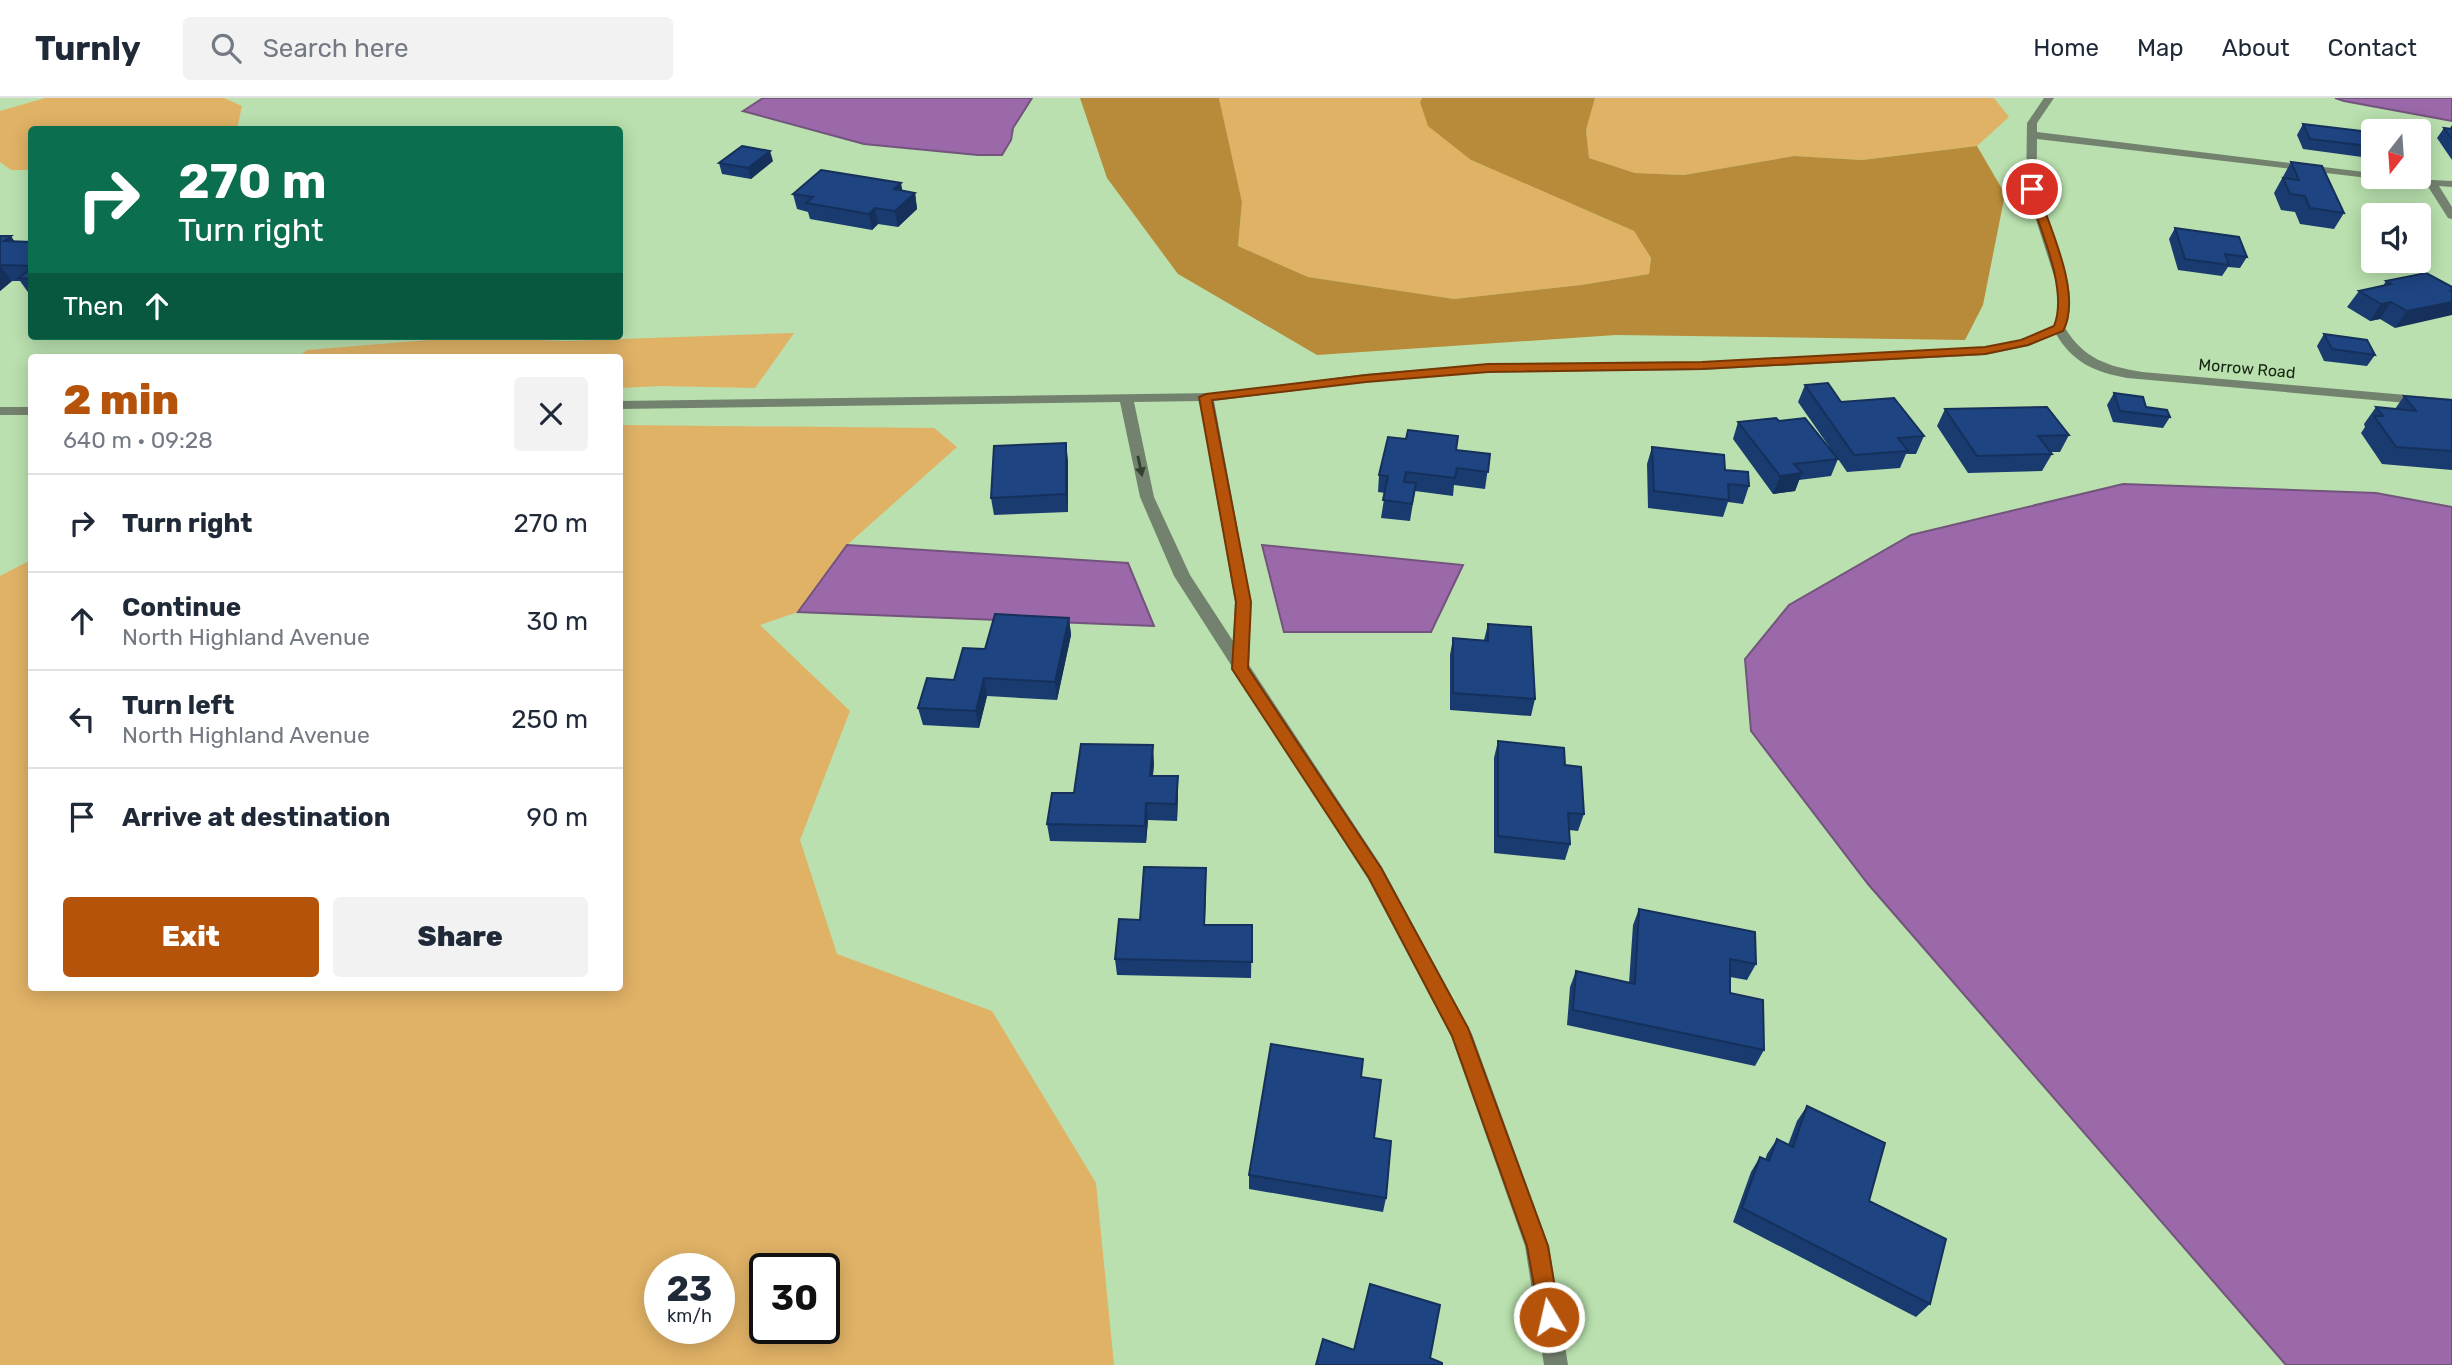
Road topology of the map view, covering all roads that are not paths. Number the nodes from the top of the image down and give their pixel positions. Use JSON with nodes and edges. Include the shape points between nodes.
{"nodes":[{"id":1,"x":2049,"y":98,"type":"edge"},
{"id":2,"x":2032,"y":135,"type":"junction"},
{"id":3,"x":2361,"y":175,"type":"edge"},
{"id":4,"x":2431,"y":182,"type":"joint"},
{"id":5,"x":2452,"y":184,"type":"edge"},
{"id":6,"x":2452,"y":216,"type":"edge"},
{"id":7,"x":2059,"y":328,"type":"junction"},
{"id":8,"x":1206,"y":397,"type":"junction"},
{"id":9,"x":1126,"y":399,"type":"junction"},
{"id":10,"x":2452,"y":403,"type":"edge"},
{"id":11,"x":623,"y":405,"type":"edge"},
{"id":12,"x":0,"y":411,"type":"edge"},
{"id":13,"x":28,"y":411,"type":"edge"},
{"id":14,"x":1240,"y":669,"type":"junction"},
{"id":15,"x":1556,"y":1365,"type":"edge"}],
"edges":[{"from":1,"to":2,"type":"street","via":[[2032,123]]},
{"from":2,"to":3,"type":"street"},
{"from":2,"to":7,"type":"street","via":[[2032,189],[2063,285],[2065,313]]},
{"from":4,"to":5,"type":"street"},
{"from":4,"to":6,"type":"street"},
{"from":7,"to":8,"type":"street","via":[[2024,343],[1985,351],[1702,366],[1488,368]]},
{"from":7,"to":10,"type":"street","name":"Morrow Road","via":[[2071,351],[2107,370]]},
{"from":8,"to":9,"type":"street"},
{"from":8,"to":14,"type":"street","via":[[1243,602]]},
{"from":9,"to":11,"type":"street"},
{"from":9,"to":14,"type":"street","one_way":true,"via":[[1146,496],[1182,576]]},
{"from":12,"to":13,"type":"street"},
{"from":14,"to":15,"type":"street","via":[[1375,873],[1461,1034],[1537,1246]]}]}
